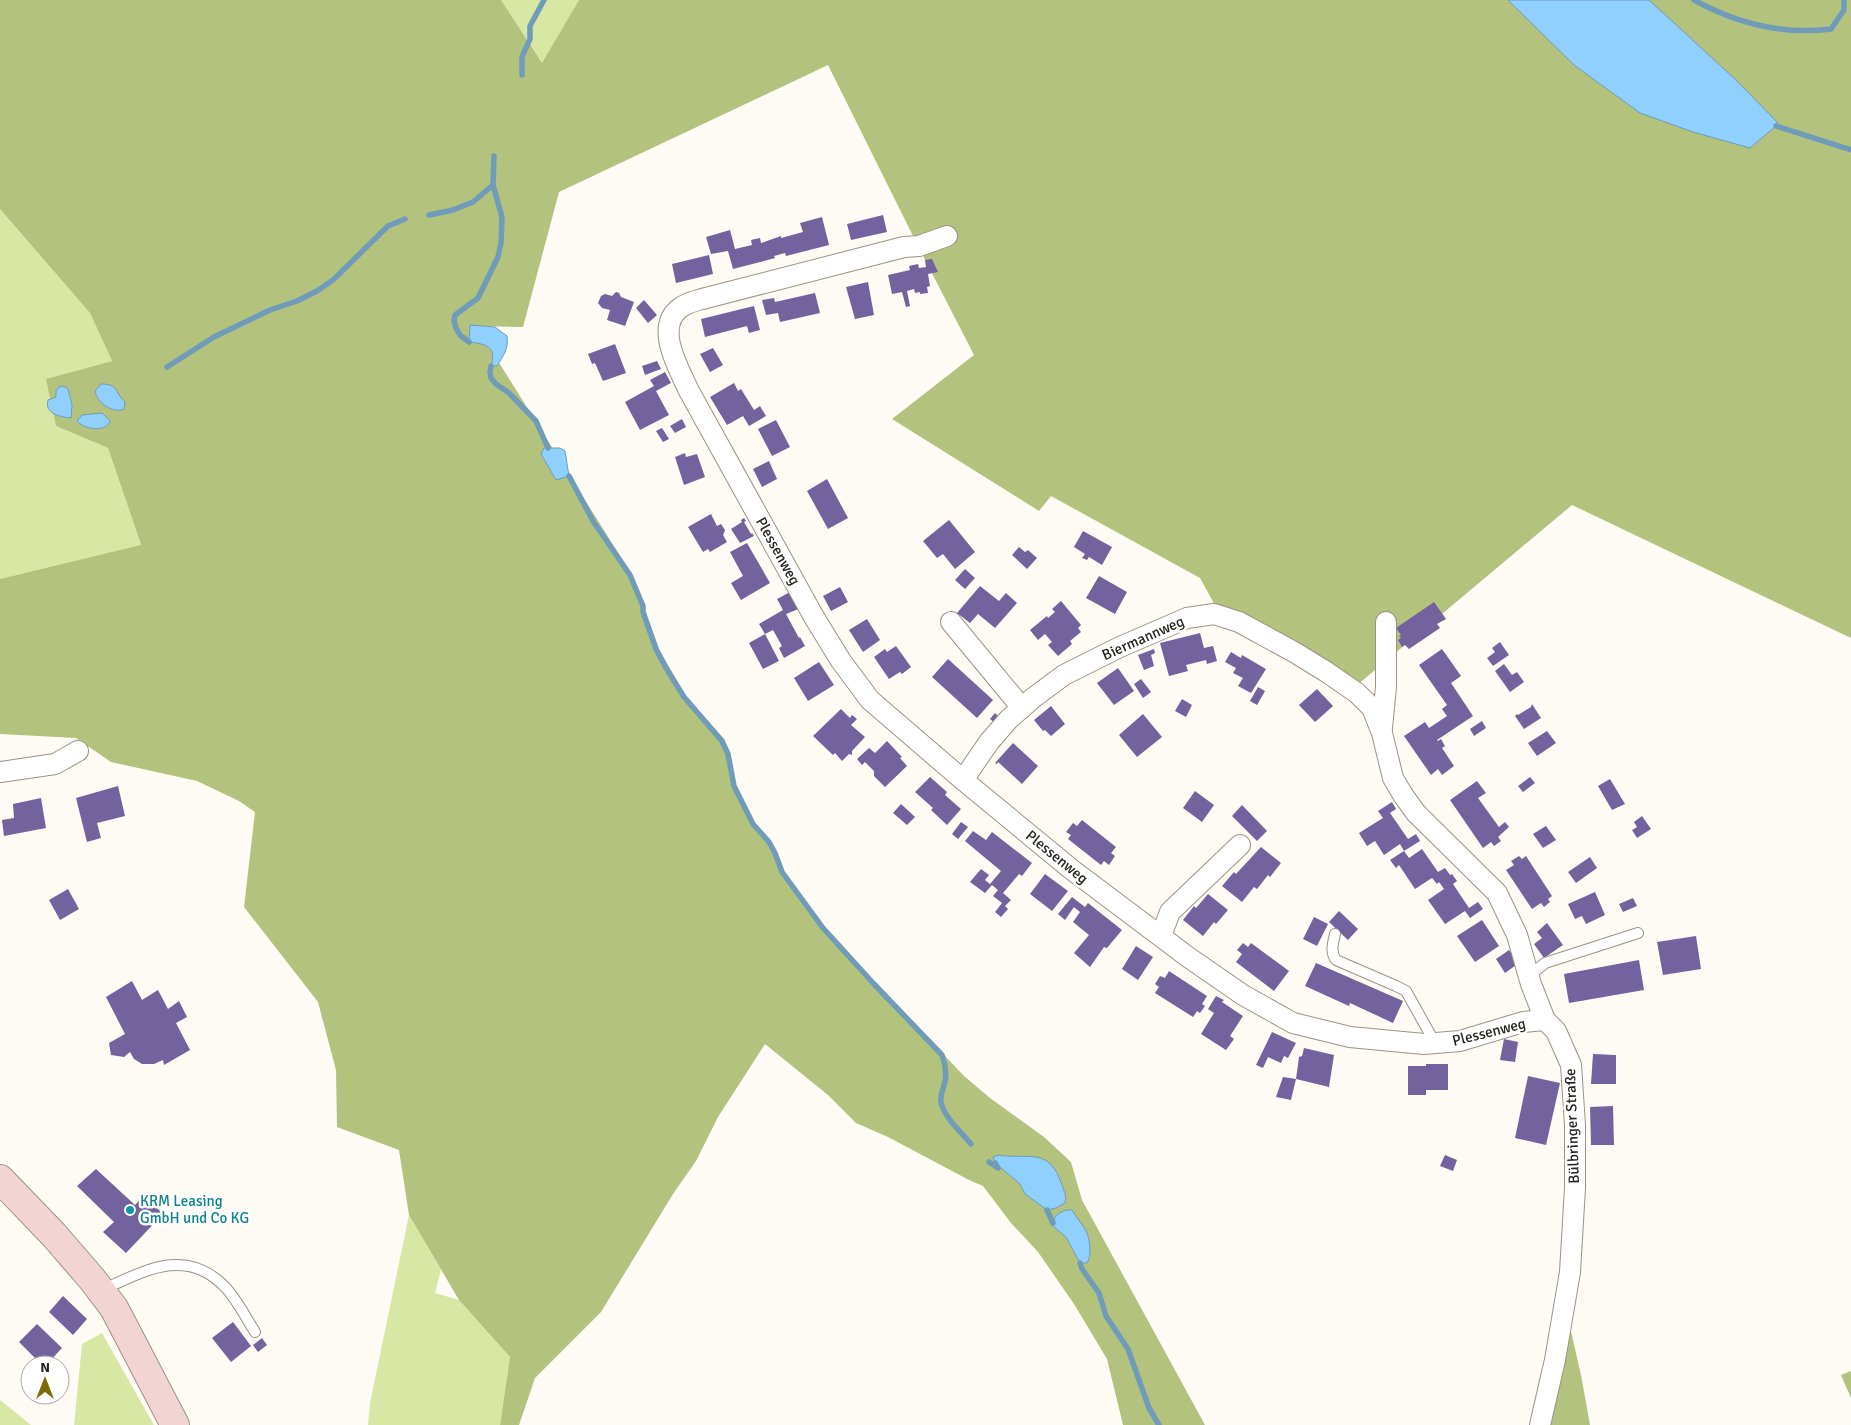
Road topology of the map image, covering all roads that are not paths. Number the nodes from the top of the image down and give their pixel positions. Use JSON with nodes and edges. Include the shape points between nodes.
{"nodes":[{"id":1,"x":947,"y":236,"type":"dead end"},
{"id":2,"x":950,"y":622,"type":"dead end"},
{"id":3,"x":1386,"y":622,"type":"dead end"},
{"id":4,"x":1022,"y":708,"type":"junction"},
{"id":5,"x":1372,"y":708,"type":"joint"},
{"id":6,"x":1382,"y":733,"type":"junction"},
{"id":7,"x":78,"y":751,"type":"dead end"},
{"id":8,"x":0,"y":772,"type":"edge"},
{"id":9,"x":963,"y":780,"type":"junction"},
{"id":10,"x":1240,"y":845,"type":"dead end"},
{"id":11,"x":1638,"y":933,"type":"dead end"},
{"id":12,"x":1335,"y":934,"type":"dead end"},
{"id":13,"x":1161,"y":936,"type":"junction"},
{"id":14,"x":1529,"y":976,"type":"junction"},
{"id":15,"x":1545,"y":1020,"type":"junction"},
{"id":16,"x":1435,"y":1043,"type":"junction"},
{"id":17,"x":0,"y":1179,"type":"edge"},
{"id":18,"x":101,"y":1290,"type":"junction"},
{"id":19,"x":255,"y":1332,"type":"dead end"},
{"id":20,"x":175,"y":1425,"type":"edge"},
{"id":21,"x":1540,"y":1425,"type":"edge"}],
"edges":[{"from":1,"to":9,"type":"street","name":"Plessenweg","via":[[919,246],[904,247],[702,299],[676,312],[669,337],[674,359],[689,391],[841,661],[870,700]]},
{"from":2,"to":4,"type":"street"},
{"from":3,"to":6,"type":"street","name":"Bülbringer Straße"},
{"from":4,"to":5,"type":"street","name":"Biermannweg","via":[[1064,675],[1120,647],[1187,618],[1214,614],[1239,622],[1294,652],[1357,693]]},
{"from":4,"to":9,"type":"street","name":"Biermannweg","via":[[988,742]]},
{"from":5,"to":6,"type":"street","name":"Bülbringer Straße"},
{"from":6,"to":14,"type":"street","name":"Bülbringer Straße","via":[[1394,778],[1416,813],[1497,893],[1517,934]]},
{"from":7,"to":8,"type":"street","via":[[55,764]]},
{"from":9,"to":13,"type":"street","name":"Plessenweg","via":[[1071,869]]},
{"from":10,"to":13,"type":"street","via":[[1170,912]]},
{"from":11,"to":14,"type":"lane","via":[[1545,963]]},
{"from":12,"to":16,"type":"lane","via":[[1332,948],[1336,960],[1406,991]]},
{"from":13,"to":16,"type":"street","name":"Plessenweg","via":[[1243,995],[1293,1022],[1350,1037]]},
{"from":14,"to":15,"type":"street","name":"Bülbringer Straße"},
{"from":15,"to":16,"type":"street","name":"Plessenweg","via":[[1523,1022],[1460,1041]]},
{"from":15,"to":21,"type":"street","name":"Bülbringer Straße","via":[[1556,1031],[1571,1065],[1575,1188],[1570,1272]]},
{"from":17,"to":18,"type":"main road"},
{"from":18,"to":19,"type":"lane","via":[[164,1264],[198,1267],[225,1287]]},
{"from":18,"to":20,"type":"main road","via":[[114,1308]]}]}
